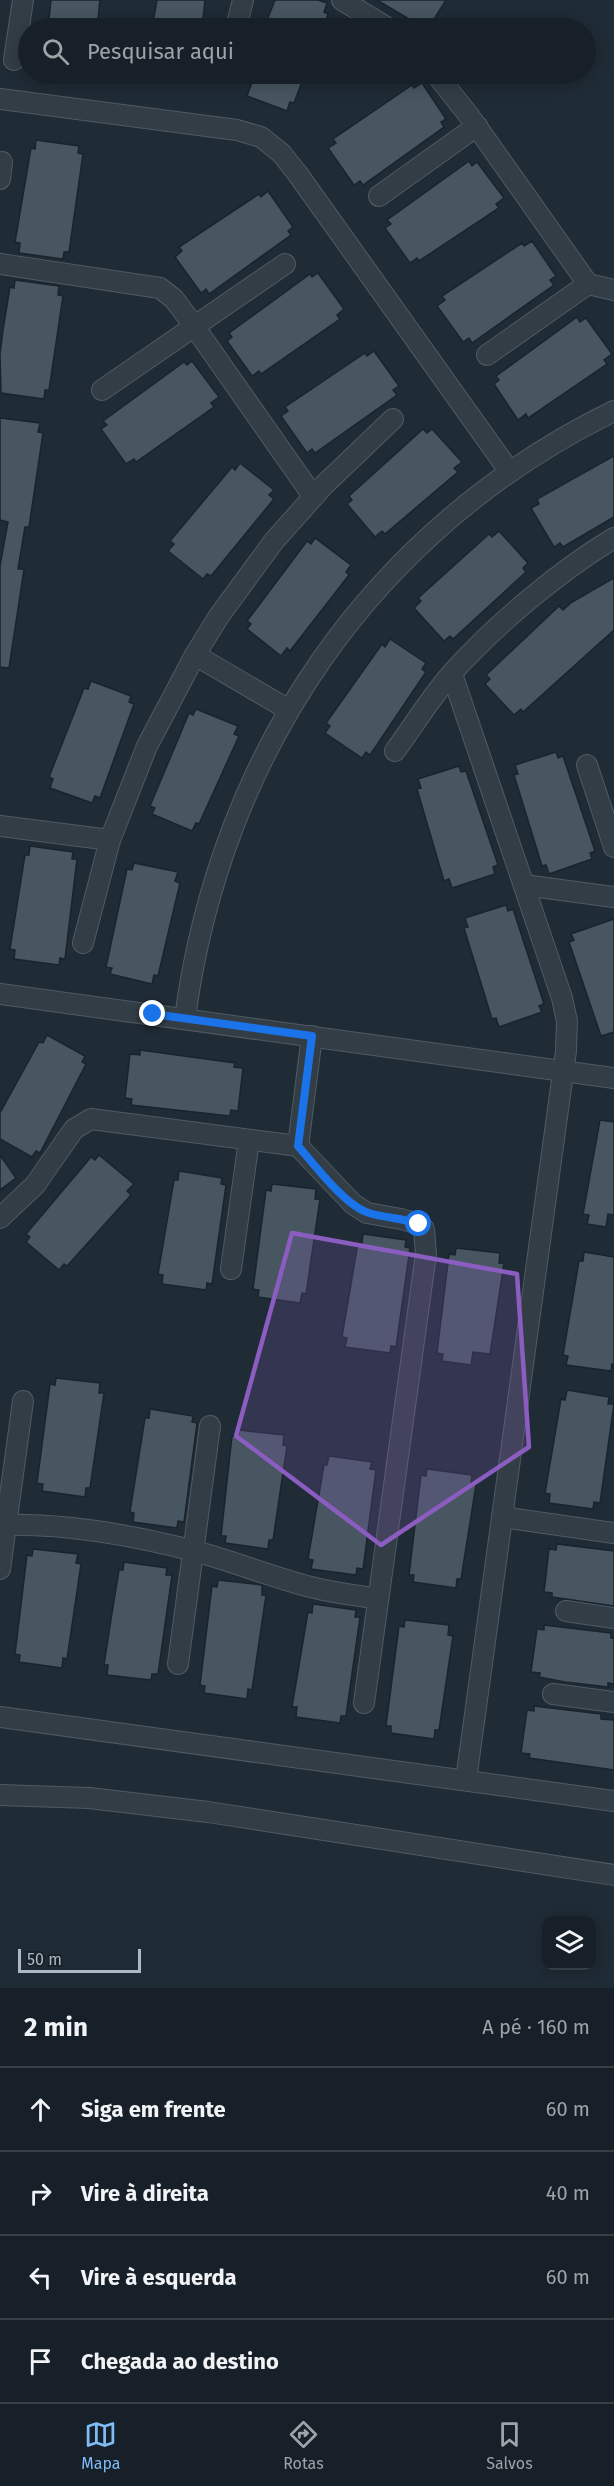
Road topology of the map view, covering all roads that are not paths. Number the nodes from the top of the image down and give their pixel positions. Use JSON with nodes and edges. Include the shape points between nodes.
{"nodes":[{"id":1,"x":23,"y":0,"type":"edge"},
{"id":2,"x":243,"y":0,"type":"edge"},
{"id":3,"x":353,"y":2,"type":"edge"},
{"id":4,"x":20,"y":18,"type":"edge"},
{"id":5,"x":238,"y":18,"type":"edge"},
{"id":6,"x":375,"y":18,"type":"edge"},
{"id":7,"x":18,"y":33,"type":"edge"},
{"id":8,"x":14,"y":60,"type":"dead end"},
{"id":9,"x":443,"y":84,"type":"edge"},
{"id":10,"x":0,"y":99,"type":"edge"},
{"id":11,"x":477,"y":126,"type":"junction"},
{"id":12,"x":379,"y":196,"type":"dead end"},
{"id":13,"x":0,"y":264,"type":"edge"},
{"id":14,"x":285,"y":264,"type":"dead end"},
{"id":15,"x":588,"y":284,"type":"junction"},
{"id":16,"x":614,"y":290,"type":"edge"},
{"id":17,"x":194,"y":326,"type":"junction"},
{"id":18,"x":487,"y":355,"type":"dead end"},
{"id":19,"x":102,"y":390,"type":"dead end"},
{"id":20,"x":614,"y":411,"type":"edge"},
{"id":21,"x":393,"y":419,"type":"dead end"},
{"id":22,"x":510,"y":472,"type":"junction"},
{"id":23,"x":314,"y":496,"type":"junction"},
{"id":24,"x":614,"y":538,"type":"edge"},
{"id":25,"x":195,"y":655,"type":"junction"},
{"id":26,"x":452,"y":674,"type":"junction"},
{"id":27,"x":289,"y":710,"type":"junction"},
{"id":28,"x":395,"y":751,"type":"dead end"},
{"id":29,"x":586,"y":765,"type":"dead end"},
{"id":30,"x":0,"y":826,"type":"edge"},
{"id":31,"x":110,"y":840,"type":"junction"},
{"id":32,"x":614,"y":847,"type":"edge"},
{"id":33,"x":524,"y":885,"type":"junction"},
{"id":34,"x":614,"y":897,"type":"edge"},
{"id":35,"x":83,"y":943,"type":"dead end"},
{"id":36,"x":0,"y":994,"type":"edge"},
{"id":37,"x":185,"y":1018,"type":"junction"},
{"id":38,"x":312,"y":1036,"type":"junction"},
{"id":39,"x":563,"y":1071,"type":"junction"},
{"id":40,"x":614,"y":1078,"type":"edge"},
{"id":41,"x":249,"y":1140,"type":"junction"},
{"id":42,"x":298,"y":1146,"type":"junction"},
{"id":43,"x":0,"y":1218,"type":"edge"},
{"id":44,"x":231,"y":1269,"type":"dead end"},
{"id":45,"x":23,"y":1401,"type":"dead end"},
{"id":46,"x":210,"y":1426,"type":"dead end"},
{"id":47,"x":502,"y":1517,"type":"junction"},
{"id":48,"x":3,"y":1525,"type":"edge"},
{"id":49,"x":614,"y":1533,"type":"edge"},
{"id":50,"x":193,"y":1551,"type":"junction"},
{"id":51,"x":0,"y":1569,"type":"edge"},
{"id":52,"x":378,"y":1599,"type":"junction"},
{"id":53,"x":566,"y":1611,"type":"dead end"},
{"id":54,"x":614,"y":1618,"type":"edge"},
{"id":55,"x":178,"y":1664,"type":"dead end"},
{"id":56,"x":554,"y":1694,"type":"dead end"},
{"id":57,"x":614,"y":1702,"type":"edge"},
{"id":58,"x":364,"y":1703,"type":"dead end"},
{"id":59,"x":0,"y":1717,"type":"edge"},
{"id":60,"x":466,"y":1780,"type":"junction"},
{"id":61,"x":0,"y":1795,"type":"edge"},
{"id":62,"x":614,"y":1801,"type":"edge"},
{"id":63,"x":614,"y":1875,"type":"edge"}],
"edges":[{"from":1,"to":4,"type":"street"},
{"from":2,"to":5,"type":"street"},
{"from":3,"to":6,"type":"street"},
{"from":7,"to":8,"type":"street"},
{"from":9,"to":11,"type":"street"},
{"from":10,"to":22,"type":"street","via":[[213,126],[261,138],[281,153],[297,173]]},
{"from":11,"to":12,"type":"street"},
{"from":11,"to":15,"type":"street"},
{"from":13,"to":17,"type":"street","via":[[160,288],[174,299]]},
{"from":14,"to":17,"type":"street"},
{"from":15,"to":16,"type":"street"},
{"from":15,"to":18,"type":"street"},
{"from":17,"to":19,"type":"street"},
{"from":17,"to":23,"type":"street"},
{"from":20,"to":22,"type":"street"},
{"from":21,"to":23,"type":"street"},
{"from":22,"to":27,"type":"street","via":[[444,522],[392,573],[344,627]]},
{"from":23,"to":25,"type":"street","via":[[245,578]]},
{"from":24,"to":26,"type":"street","via":[[521,607]]},
{"from":25,"to":27,"type":"street"},
{"from":25,"to":31,"type":"street","via":[[147,746]]},
{"from":26,"to":28,"type":"street"},
{"from":26,"to":33,"type":"street"},
{"from":27,"to":37,"type":"street","via":[[244,797],[221,857],[197,948]]},
{"from":29,"to":32,"type":"street"},
{"from":30,"to":31,"type":"street"},
{"from":31,"to":35,"type":"street"},
{"from":33,"to":34,"type":"street"},
{"from":33,"to":39,"type":"street","via":[[567,1021]]},
{"from":36,"to":37,"type":"street"},
{"from":37,"to":38,"type":"street"},
{"from":38,"to":39,"type":"street"},
{"from":38,"to":42,"type":"street"},
{"from":39,"to":40,"type":"street"},
{"from":39,"to":47,"type":"street"},
{"from":41,"to":42,"type":"street"},
{"from":41,"to":43,"type":"street","via":[[91,1119],[74,1129],[35,1185]]},
{"from":41,"to":44,"type":"street"},
{"from":42,"to":52,"type":"street","via":[[353,1204],[367,1213],[419,1224],[426,1234]]},
{"from":45,"to":48,"type":"street"},
{"from":46,"to":50,"type":"street"},
{"from":47,"to":49,"type":"street"},
{"from":47,"to":60,"type":"street"},
{"from":48,"to":50,"type":"street","via":[[89,1531]]},
{"from":48,"to":51,"type":"street"},
{"from":50,"to":52,"type":"street","via":[[313,1588]]},
{"from":50,"to":55,"type":"street"},
{"from":52,"to":58,"type":"street"},
{"from":53,"to":54,"type":"street"},
{"from":56,"to":57,"type":"street"},
{"from":59,"to":60,"type":"street"},
{"from":60,"to":62,"type":"street"},
{"from":61,"to":63,"type":"street","via":[[89,1798],[208,1812]]}]}
